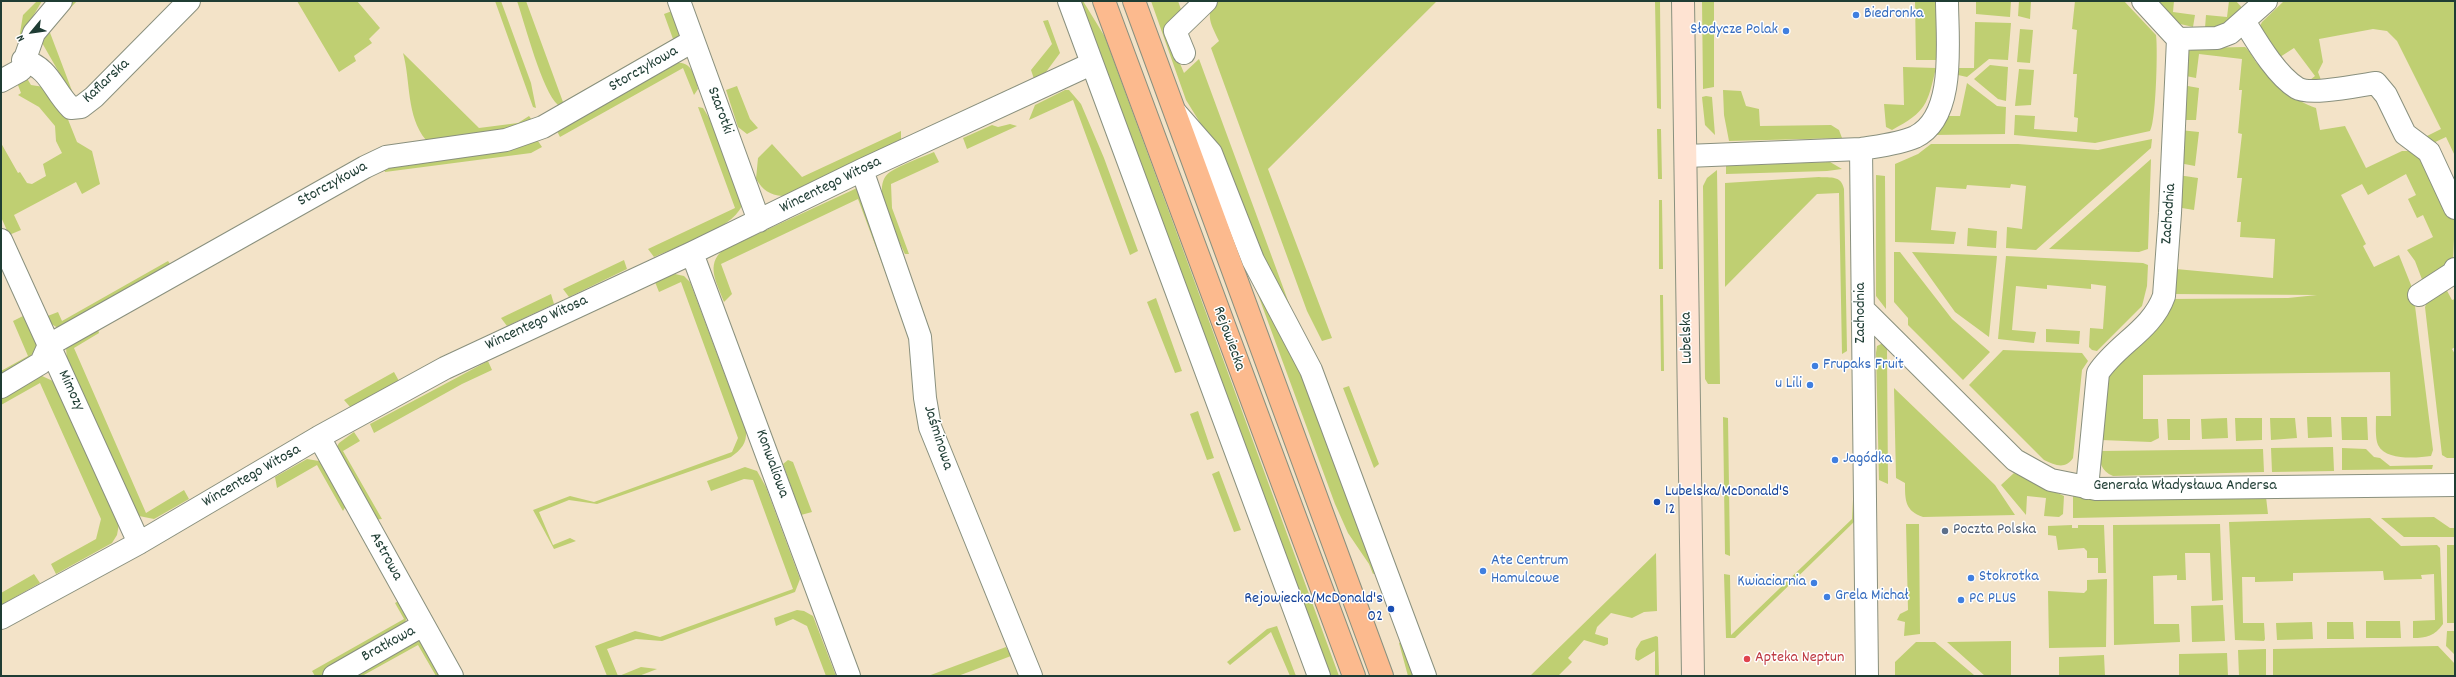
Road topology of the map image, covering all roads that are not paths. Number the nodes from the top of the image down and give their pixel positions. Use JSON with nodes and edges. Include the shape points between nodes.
{"nodes":[{"id":1,"x":61,"y":1,"type":"edge"},
{"id":2,"x":189,"y":1,"type":"edge"},
{"id":3,"x":679,"y":1,"type":"edge"},
{"id":4,"x":1069,"y":1,"type":"edge"},
{"id":5,"x":1104,"y":1,"type":"edge"},
{"id":6,"x":1134,"y":1,"type":"edge"},
{"id":7,"x":1206,"y":1,"type":"edge"},
{"id":8,"x":1682,"y":1,"type":"edge"},
{"id":9,"x":1947,"y":1,"type":"edge"},
{"id":10,"x":2142,"y":1,"type":"edge"},
{"id":11,"x":2266,"y":1,"type":"edge"},
{"id":12,"x":2244,"y":21,"type":"junction"},
{"id":13,"x":2178,"y":39,"type":"junction"},
{"id":14,"x":693,"y":41,"type":"junction"},
{"id":15,"x":1184,"y":53,"type":"dead end"},
{"id":16,"x":23,"y":60,"type":"junction"},
{"id":17,"x":1092,"y":64,"type":"junction"},
{"id":18,"x":1,"y":81,"type":"edge"},
{"id":19,"x":1176,"y":113,"type":"junction"},
{"id":20,"x":1862,"y":149,"type":"junction"},
{"id":21,"x":1686,"y":156,"type":"junction"},
{"id":22,"x":862,"y":170,"type":"junction"},
{"id":23,"x":2455,"y":208,"type":"edge"},
{"id":24,"x":759,"y":221,"type":"junction"},
{"id":25,"x":1,"y":240,"type":"edge"},
{"id":26,"x":692,"y":253,"type":"junction"},
{"id":27,"x":2455,"y":269,"type":"edge"},
{"id":28,"x":2419,"y":295,"type":"dead end"},
{"id":29,"x":1863,"y":309,"type":"junction"},
{"id":30,"x":49,"y":345,"type":"junction"},
{"id":31,"x":1,"y":387,"type":"edge"},
{"id":32,"x":320,"y":437,"type":"junction"},
{"id":33,"x":2455,"y":485,"type":"edge"},
{"id":34,"x":2087,"y":488,"type":"junction"},
{"id":35,"x":139,"y":543,"type":"junction"},
{"id":36,"x":1,"y":618,"type":"edge"},
{"id":37,"x":423,"y":625,"type":"junction"},
{"id":38,"x":334,"y":676,"type":"edge"},
{"id":39,"x":452,"y":676,"type":"edge"},
{"id":40,"x":849,"y":676,"type":"edge"},
{"id":41,"x":1031,"y":676,"type":"edge"},
{"id":42,"x":1319,"y":676,"type":"edge"},
{"id":43,"x":1354,"y":676,"type":"edge"},
{"id":44,"x":1382,"y":676,"type":"edge"},
{"id":45,"x":1425,"y":676,"type":"edge"},
{"id":46,"x":1693,"y":676,"type":"edge"},
{"id":47,"x":1867,"y":676,"type":"edge"}],
"edges":[{"from":1,"to":16,"type":"street","via":[[34,33]]},
{"from":2,"to":16,"type":"street","name":"Kaflarska","via":[[81,107],[71,108],[59,95],[44,71]]},
{"from":3,"to":14,"type":"street","name":"Szarotki"},
{"from":4,"to":17,"type":"street"},
{"from":5,"to":43,"type":"highway","name":"Rejowiecka"},
{"from":6,"to":19,"type":"highway","name":"Rejowiecka"},
{"from":7,"to":15,"type":"street","via":[[1175,31]]},
{"from":8,"to":21,"type":"main road","name":"Lubelska"},
{"from":9,"to":20,"type":"street","via":[[1946,73],[1942,106],[1926,129],[1915,137]]},
{"from":10,"to":13,"type":"street"},
{"from":11,"to":12,"type":"street"},
{"from":12,"to":13,"type":"street","via":[[2230,33],[2217,38]]},
{"from":12,"to":23,"type":"street","via":[[2270,62],[2298,89],[2310,91],[2376,83],[2386,95],[2405,134],[2430,152]]},
{"from":13,"to":34,"type":"street","name":"Zachodnia","via":[[2164,296],[2153,318],[2106,360],[2098,373]]},
{"from":14,"to":24,"type":"street","name":"Szarotki"},
{"from":14,"to":30,"type":"street","name":"Storczykowa","via":[[543,127],[506,140],[386,157],[364,167]]},
{"from":16,"to":18,"type":"street","via":[[21,70]]},
{"from":17,"to":22,"type":"street","name":"Wincentego Witosa"},
{"from":17,"to":42,"type":"street"},
{"from":19,"to":44,"type":"highway","name":"Rejowiecka"},
{"from":19,"to":45,"type":"street","name":"Rejowiecka","via":[[1211,153],[1253,260],[1311,370]]},
{"from":20,"to":21,"type":"street"},
{"from":20,"to":29,"type":"street","name":"Zachodnia"},
{"from":21,"to":46,"type":"main road","name":"Lubelska"},
{"from":22,"to":24,"type":"street","name":"Wincentego Witosa"},
{"from":22,"to":41,"type":"street","name":"Jaśminowa","via":[[920,337],[930,427]]},
{"from":24,"to":26,"type":"street","name":"Wincentego Witosa"},
{"from":25,"to":30,"type":"street","name":"Mimozy"},
{"from":26,"to":32,"type":"street","name":"Wincentego Witosa","via":[[487,347]]},
{"from":26,"to":40,"type":"street","name":"Konwaliowa"},
{"from":27,"to":28,"type":"street","via":[[2453,273]]},
{"from":29,"to":34,"type":"street","name":"Generała Władysława Andersa","via":[[2015,460],[2051,480]]},
{"from":29,"to":47,"type":"street","name":"Zachodnia"},
{"from":30,"to":31,"type":"street","via":[[41,363]]},
{"from":30,"to":35,"type":"street","name":"Mimozy"},
{"from":32,"to":35,"type":"street","name":"Wincentego Witosa"},
{"from":32,"to":37,"type":"street","name":"Astrowa"},
{"from":33,"to":34,"type":"street","name":"Generała Władysława Andersa","via":[[2341,488]]},
{"from":35,"to":36,"type":"street","name":"Wincentego Witosa"},
{"from":37,"to":38,"type":"street","name":"Bratkowa"},
{"from":37,"to":39,"type":"street","name":"Astrowa"}]}
